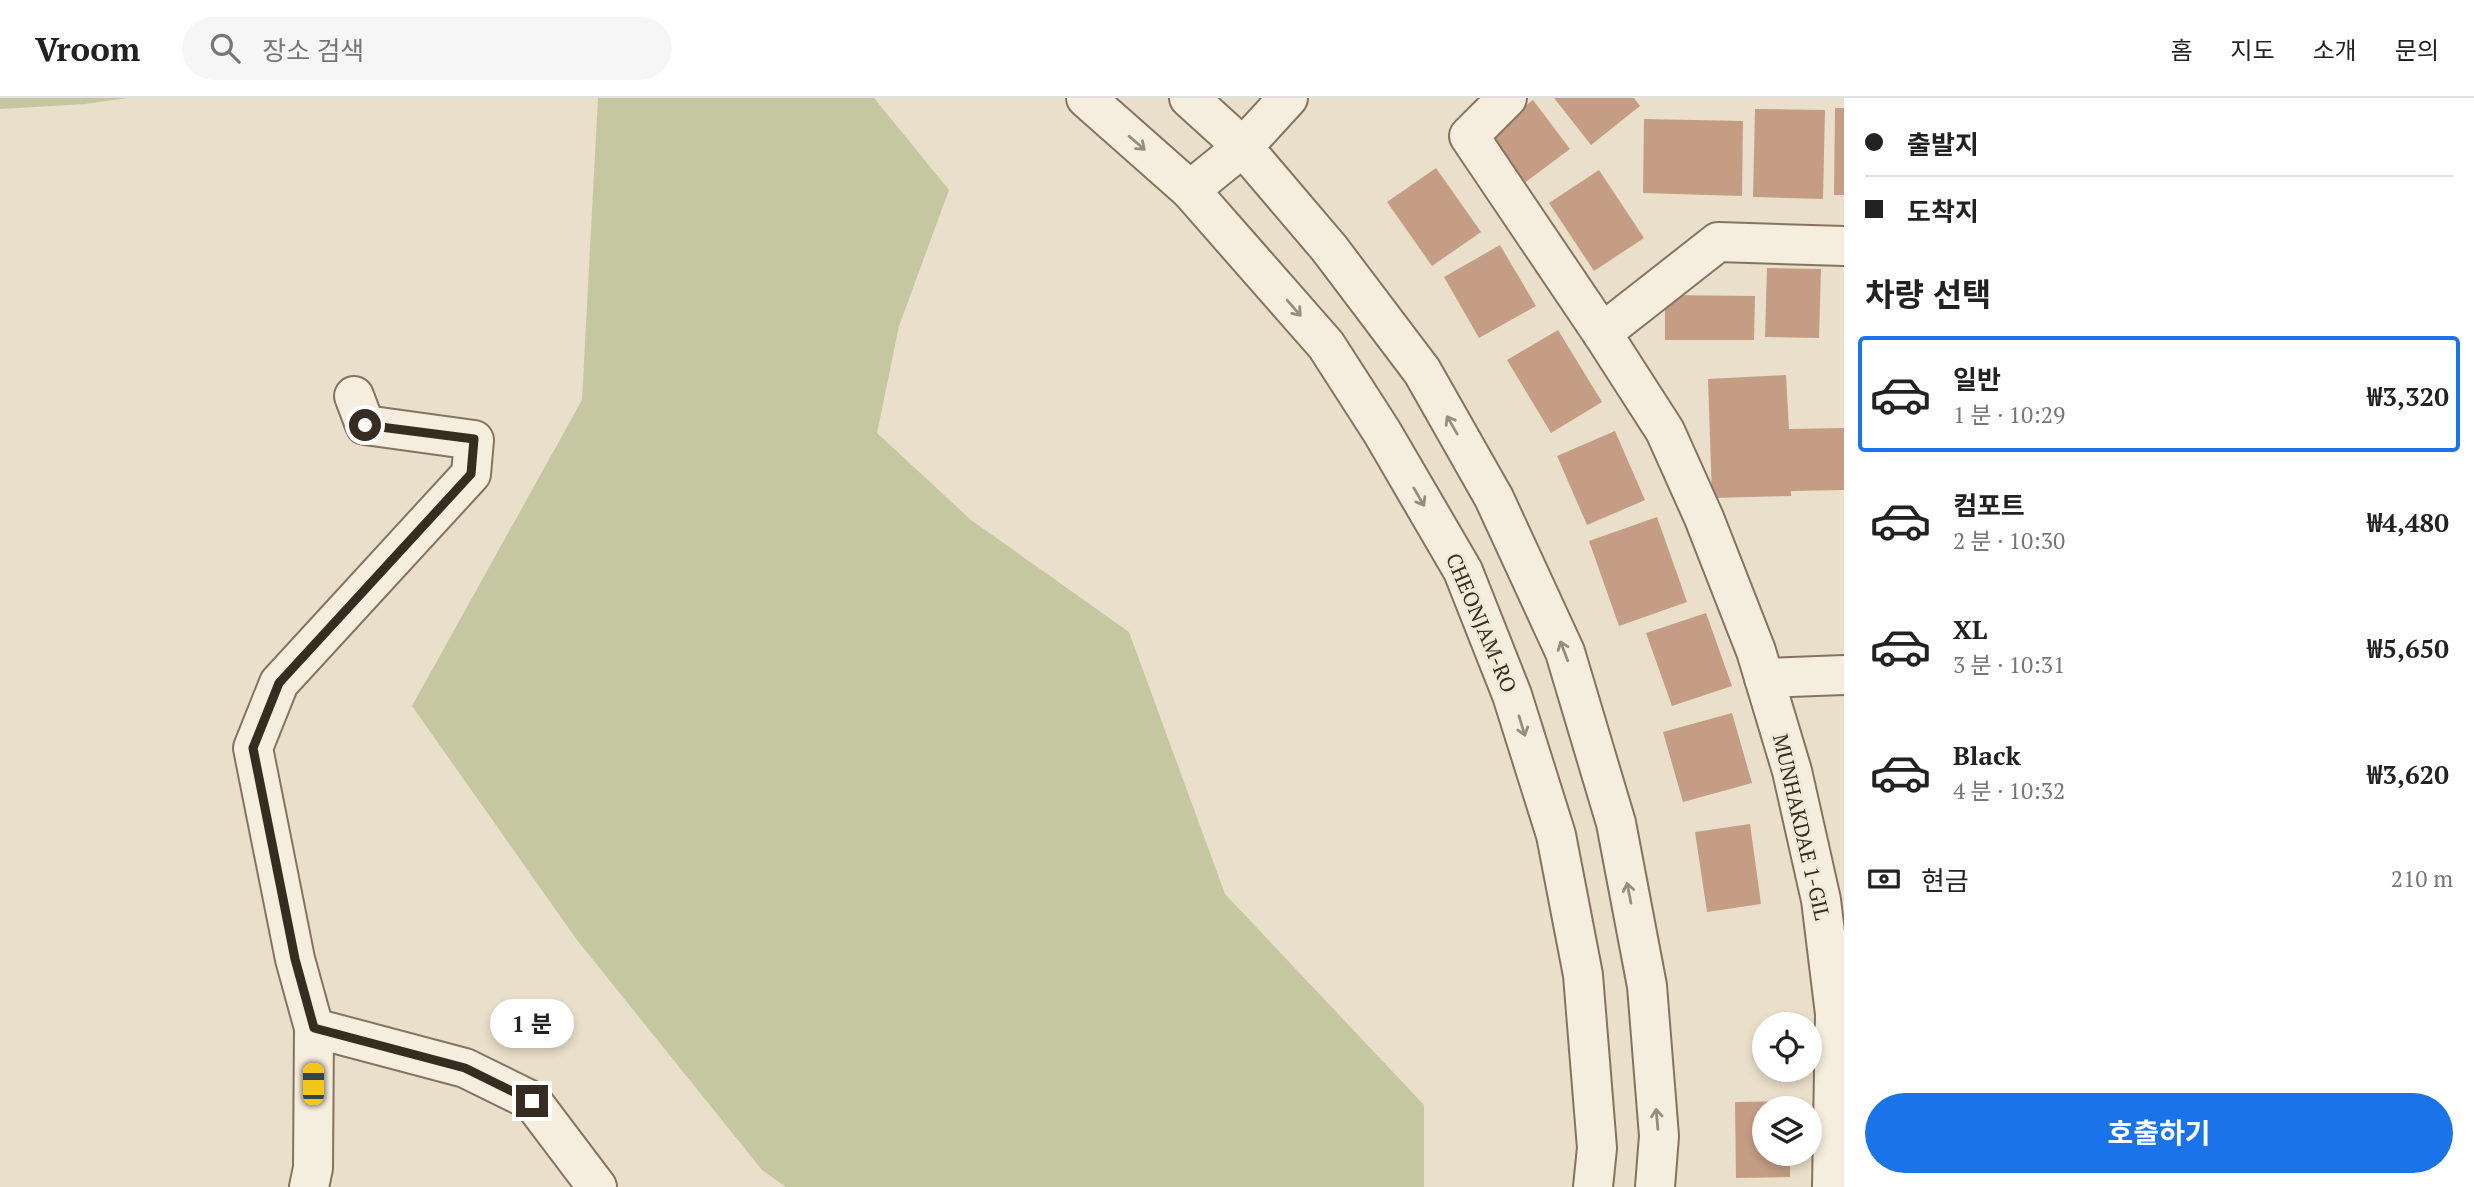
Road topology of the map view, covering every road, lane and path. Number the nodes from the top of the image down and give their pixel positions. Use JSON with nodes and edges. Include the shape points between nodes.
{"nodes":[{"id":1,"x":1086,"y":98,"type":"edge"},
{"id":2,"x":1189,"y":98,"type":"edge"},
{"id":3,"x":1288,"y":98,"type":"edge"},
{"id":4,"x":1507,"y":98,"type":"edge"},
{"id":5,"x":1243,"y":147,"type":"junction"},
{"id":6,"x":1190,"y":190,"type":"junction"},
{"id":7,"x":1844,"y":246,"type":"edge"},
{"id":8,"x":1602,"y":333,"type":"junction"},
{"id":9,"x":354,"y":396,"type":"dead end"},
{"id":10,"x":1844,"y":676,"type":"edge"},
{"id":11,"x":1764,"y":678,"type":"junction"},
{"id":12,"x":314,"y":1028,"type":"junction"},
{"id":13,"x":309,"y":1187,"type":"edge"},
{"id":14,"x":597,"y":1187,"type":"edge"},
{"id":15,"x":1593,"y":1187,"type":"edge"},
{"id":16,"x":1655,"y":1187,"type":"edge"},
{"id":17,"x":1832,"y":1187,"type":"edge"}],
"edges":[{"from":1,"to":6,"type":"street","name":"CHEONJAM-RO","one_way":true},
{"from":2,"to":5,"type":"street"},
{"from":3,"to":5,"type":"street"},
{"from":4,"to":8,"type":"street","name":"MUNHAKDAE 1-GIL","via":[[1469,136]]},
{"from":5,"to":6,"type":"street"},
{"from":16,"to":5,"type":"street","one_way":true,"via":[[1659,1136],[1647,986],[1616,823],[1565,652],[1494,498],[1422,371],[1329,248]]},
{"from":6,"to":15,"type":"street","name":"CHEONJAM-RO","one_way":true,"via":[[1326,345],[1463,571],[1513,695],[1556,835],[1583,975],[1597,1148]]},
{"from":7,"to":8,"type":"street","via":[[1718,242]]},
{"from":8,"to":11,"type":"street","name":"MUNHAKDAE 1-GIL","via":[[1665,431]]},
{"from":9,"to":12,"type":"street","via":[[365,425],[474,439],[471,474],[279,683],[253,748],[295,959]]},
{"from":10,"to":11,"type":"street"},
{"from":11,"to":17,"type":"street","name":"MUNHAKDAE 1-GIL","via":[[1792,771],[1822,912],[1836,1014]]},
{"from":12,"to":13,"type":"street"},
{"from":12,"to":14,"type":"street","via":[[465,1068],[532,1101]]}]}
